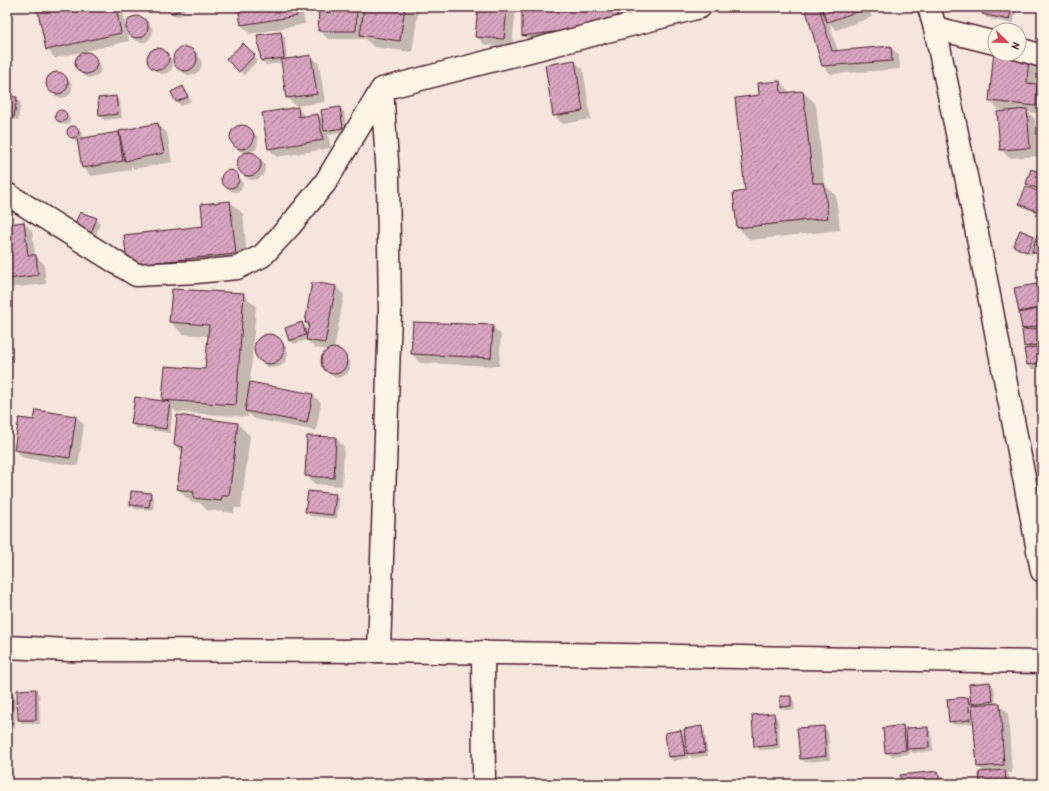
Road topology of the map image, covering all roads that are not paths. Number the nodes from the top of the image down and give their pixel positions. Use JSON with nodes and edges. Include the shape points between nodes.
{"nodes":[{"id":1,"x":688,"y":8,"type":"edge"},
{"id":2,"x":932,"y":17,"type":"edge"},
{"id":3,"x":987,"y":40,"type":"edge"},
{"id":4,"x":1027,"y":51,"type":"edge"},
{"id":5,"x":1042,"y":56,"type":"edge"},
{"id":6,"x":382,"y":89,"type":"junction"},
{"id":7,"x":7,"y":194,"type":"edge"},
{"id":8,"x":1042,"y":571,"type":"edge"},
{"id":9,"x":7,"y":647,"type":"edge"},
{"id":10,"x":379,"y":651,"type":"junction"},
{"id":11,"x":483,"y":652,"type":"junction"},
{"id":12,"x":1042,"y":662,"type":"edge"},
{"id":13,"x":484,"y":784,"type":"edge"}],
"edges":[{"from":1,"to":6,"type":"main road"},
{"from":2,"to":3,"type":"main road"},
{"from":2,"to":8,"type":"main road","via":[[967,181]]},
{"from":4,"to":5,"type":"main road"},
{"from":6,"to":7,"type":"main road","via":[[312,200],[262,256],[237,268],[136,275]]},
{"from":6,"to":10,"type":"main road","via":[[388,176],[390,313]]},
{"from":9,"to":10,"type":"main road","via":[[69,650]]},
{"from":10,"to":11,"type":"main road"},
{"from":11,"to":12,"type":"main road"},
{"from":11,"to":13,"type":"main road"}]}
